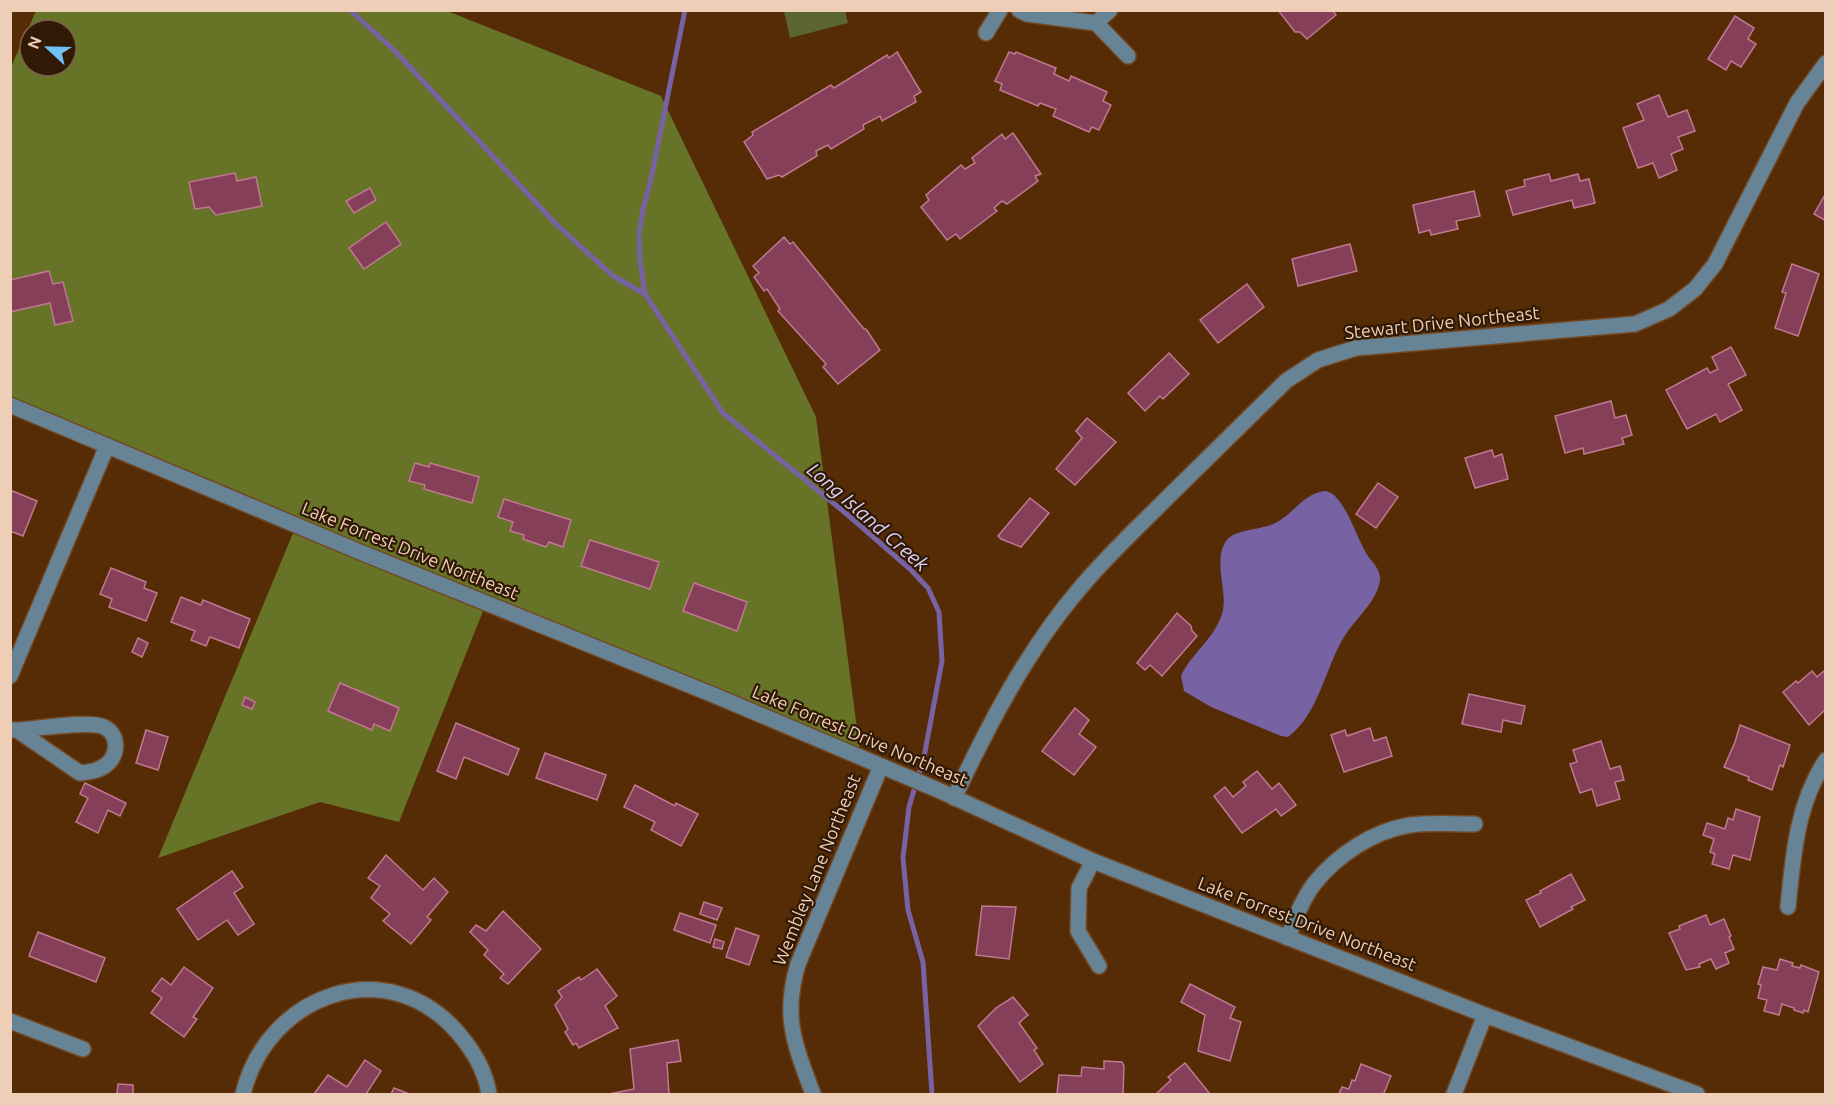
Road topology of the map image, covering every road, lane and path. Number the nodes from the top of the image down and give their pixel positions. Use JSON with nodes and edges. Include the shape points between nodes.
{"nodes":[{"id":1,"x":1000,"y":10,"type":"edge"},
{"id":2,"x":1019,"y":10,"type":"edge"},
{"id":3,"x":1110,"y":10,"type":"edge"},
{"id":4,"x":1096,"y":23,"type":"junction"},
{"id":5,"x":986,"y":33,"type":"dead end"},
{"id":6,"x":1128,"y":56,"type":"dead end"},
{"id":7,"x":1826,"y":63,"type":"edge"},
{"id":8,"x":10,"y":405,"type":"edge"},
{"id":9,"x":107,"y":446,"type":"junction"},
{"id":10,"x":10,"y":676,"type":"edge"},
{"id":11,"x":14,"y":730,"type":"edge"},
{"id":12,"x":1826,"y":760,"type":"edge"},
{"id":13,"x":881,"y":766,"type":"junction"},
{"id":14,"x":954,"y":798,"type":"junction"},
{"id":15,"x":1475,"y":824,"type":"dead end"},
{"id":16,"x":1093,"y":861,"type":"junction"},
{"id":17,"x":1788,"y":907,"type":"dead end"},
{"id":18,"x":1287,"y":938,"type":"junction"},
{"id":19,"x":1099,"y":966,"type":"dead end"},
{"id":20,"x":1485,"y":1015,"type":"junction"},
{"id":21,"x":10,"y":1021,"type":"edge"},
{"id":22,"x":83,"y":1049,"type":"dead end"},
{"id":23,"x":243,"y":1095,"type":"edge"},
{"id":24,"x":489,"y":1095,"type":"edge"},
{"id":25,"x":813,"y":1095,"type":"edge"},
{"id":26,"x":1454,"y":1095,"type":"edge"},
{"id":27,"x":1697,"y":1095,"type":"edge"}],
"edges":[{"from":1,"to":5,"type":"street"},
{"from":2,"to":4,"type":"street"},
{"from":3,"to":4,"type":"street"},
{"from":4,"to":6,"type":"street"},
{"from":7,"to":14,"type":"street","name":"Stewart Drive Northeast","via":[[1797,103],[1715,264],[1695,289],[1669,309],[1635,324],[1356,348],[1318,360],[1286,381],[1079,589],[1007,693]]},
{"from":8,"to":9,"type":"street","name":"Lake Forrest Drive Northeast"},
{"from":9,"to":10,"type":"street"},
{"from":9,"to":13,"type":"street","name":"Lake Forrest Drive Northeast"},
{"from":11,"to":11,"type":"street","via":[[93,724],[112,733],[115,748],[106,765],[80,773]]},
{"from":12,"to":17,"type":"street","via":[[1808,793],[1794,844]]},
{"from":13,"to":14,"type":"street","name":"Lake Forrest Drive Northeast"},
{"from":13,"to":25,"type":"street","name":"Wembley Lane Northeast","via":[[793,982],[792,1030]]},
{"from":14,"to":16,"type":"street","name":"Lake Forrest Drive Northeast"},
{"from":15,"to":18,"type":"street","via":[[1411,825],[1358,845],[1314,884]]},
{"from":16,"to":18,"type":"street","name":"Lake Forrest Drive Northeast"},
{"from":16,"to":19,"type":"street","via":[[1079,888],[1078,931]]},
{"from":18,"to":20,"type":"street","name":"Lake Forrest Drive Northeast"},
{"from":20,"to":26,"type":"street"},
{"from":20,"to":27,"type":"street","name":"Lake Forrest Drive Northeast"},
{"from":21,"to":22,"type":"street"},
{"from":23,"to":24,"type":"street","via":[[246,1079],[261,1049],[283,1023],[333,994],[374,990],[412,999],[448,1022],[472,1049],[482,1067]]}]}
